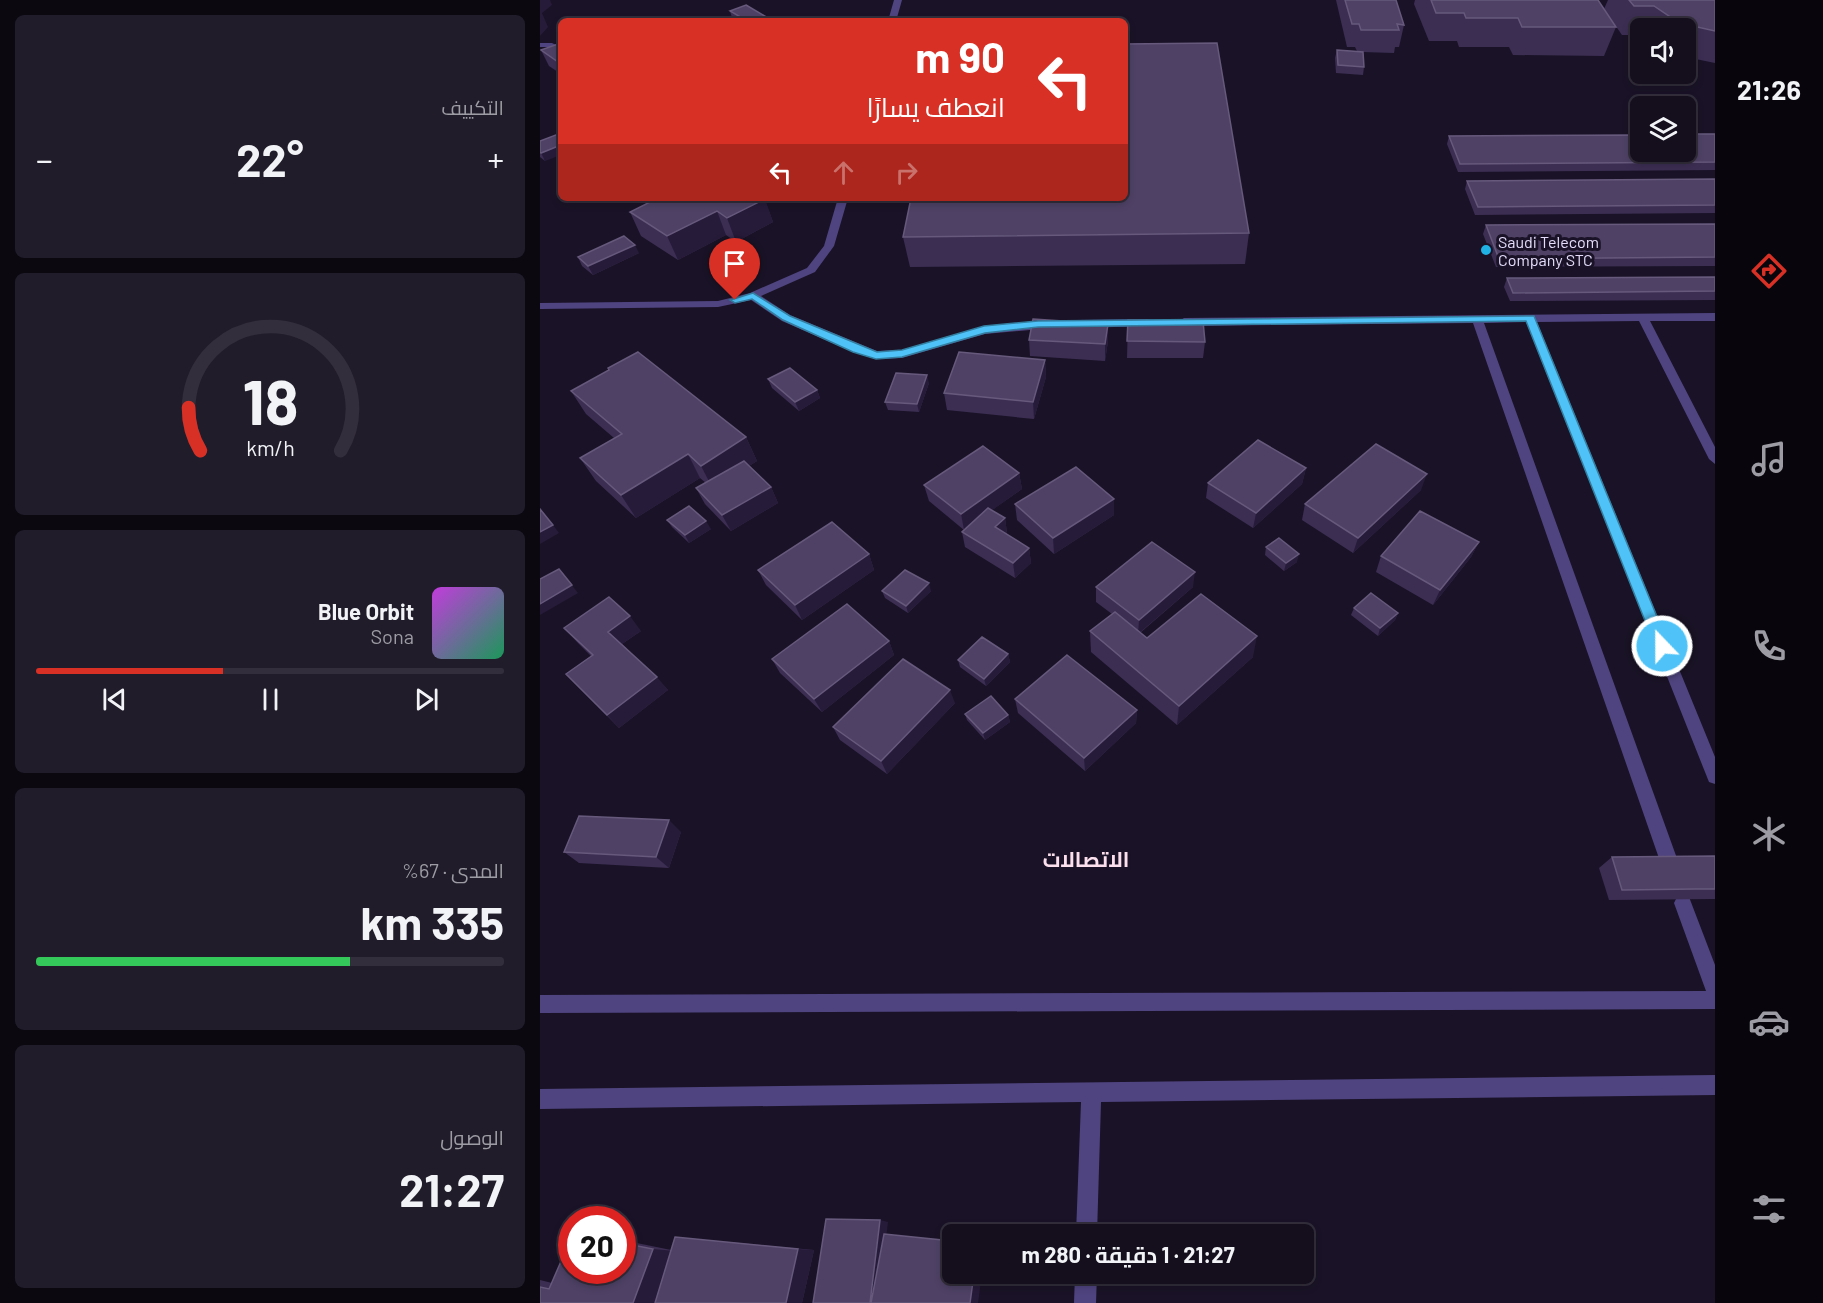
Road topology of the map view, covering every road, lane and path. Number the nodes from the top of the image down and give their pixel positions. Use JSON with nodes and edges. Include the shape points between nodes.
{"nodes":[{"id":1,"x":898,"y":0,"type":"edge"},
{"id":2,"x":893,"y":18,"type":"edge"},
{"id":3,"x":540,"y":45,"type":"edge"},
{"id":4,"x":552,"y":45,"type":"edge"},
{"id":5,"x":842,"y":201,"type":"edge"},
{"id":6,"x":753,"y":296,"type":"junction"},
{"id":7,"x":540,"y":306,"type":"edge"},
{"id":8,"x":1642,"y":317,"type":"junction"},
{"id":9,"x":1715,"y":317,"type":"edge"},
{"id":10,"x":1530,"y":318,"type":"junction"},
{"id":11,"x":1477,"y":319,"type":"junction"},
{"id":12,"x":1715,"y":459,"type":"edge"},
{"id":13,"x":1715,"y":777,"type":"edge"},
{"id":14,"x":1670,"y":864,"type":"edge"},
{"id":15,"x":1683,"y":903,"type":"edge"},
{"id":16,"x":1715,"y":990,"type":"edge"},
{"id":17,"x":1715,"y":1000,"type":"edge"},
{"id":18,"x":540,"y":1004,"type":"edge"},
{"id":19,"x":1715,"y":1084,"type":"edge"},
{"id":20,"x":1091,"y":1092,"type":"junction"},
{"id":21,"x":540,"y":1099,"type":"edge"},
{"id":22,"x":1087,"y":1224,"type":"edge"},
{"id":23,"x":1086,"y":1284,"type":"edge"},
{"id":24,"x":1085,"y":1303,"type":"edge"}],
"edges":[{"from":1,"to":2,"type":"street"},
{"from":3,"to":4,"type":"street"},
{"from":5,"to":6,"type":"street","via":[[829,246],[811,270]]},
{"from":6,"to":7,"type":"street","via":[[718,304]]},
{"from":6,"to":11,"type":"street","via":[[786,318],[876,355],[910,352],[984,330],[1038,324]]},
{"from":8,"to":9,"type":"street"},
{"from":8,"to":10,"type":"street"},
{"from":8,"to":12,"type":"street"},
{"from":10,"to":11,"type":"street"},
{"from":10,"to":13,"type":"street"},
{"from":11,"to":14,"type":"street"},
{"from":15,"to":16,"type":"street"},
{"from":17,"to":18,"type":"street"},
{"from":19,"to":20,"type":"street"},
{"from":20,"to":21,"type":"street"},
{"from":20,"to":22,"type":"street"},
{"from":23,"to":24,"type":"street"}]}
